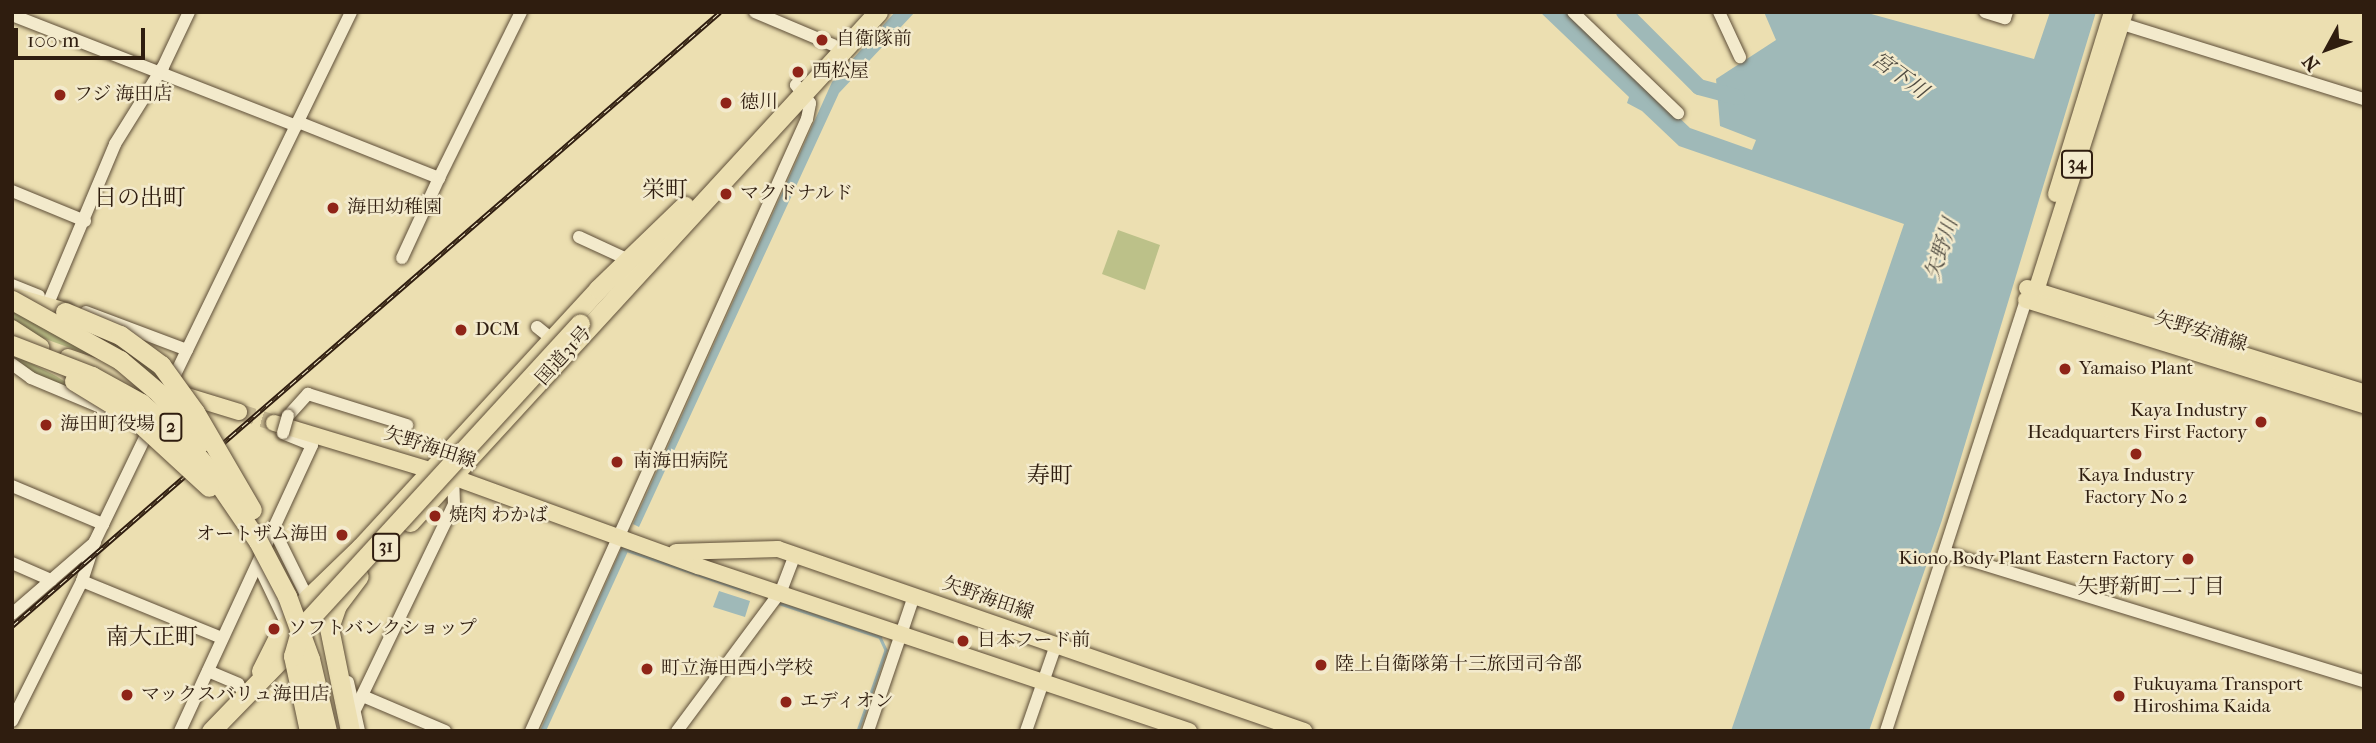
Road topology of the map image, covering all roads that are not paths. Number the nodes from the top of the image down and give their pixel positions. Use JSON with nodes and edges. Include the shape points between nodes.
{"nodes":[{"id":1,"x":189,"y":12,"type":"edge"},
{"id":2,"x":351,"y":12,"type":"edge"},
{"id":3,"x":521,"y":12,"type":"edge"},
{"id":4,"x":755,"y":12,"type":"edge"},
{"id":5,"x":863,"y":12,"type":"edge"},
{"id":6,"x":878,"y":12,"type":"edge"},
{"id":7,"x":1573,"y":12,"type":"edge"},
{"id":8,"x":1719,"y":12,"type":"edge"},
{"id":9,"x":1984,"y":12,"type":"edge"},
{"id":10,"x":2007,"y":12,"type":"edge"},
{"id":11,"x":12,"y":15,"type":"edge"},
{"id":12,"x":2117,"y":17,"type":"edge"},
{"id":13,"x":833,"y":45,"type":"junction"},
{"id":14,"x":1740,"y":57,"type":"dead end"},
{"id":15,"x":158,"y":72,"type":"junction"},
{"id":16,"x":800,"y":89,"type":"junction"},
{"id":17,"x":2364,"y":99,"type":"edge"},
{"id":18,"x":1678,"y":113,"type":"dead end"},
{"id":19,"x":783,"y":115,"type":"junction"},
{"id":20,"x":297,"y":124,"type":"junction"},
{"id":21,"x":803,"y":130,"type":"junction"},
{"id":22,"x":439,"y":178,"type":"junction"},
{"id":23,"x":12,"y":191,"type":"edge"},
{"id":24,"x":85,"y":221,"type":"junction"},
{"id":25,"x":579,"y":237,"type":"dead end"},
{"id":26,"x":402,"y":258,"type":"dead end"},
{"id":27,"x":635,"y":264,"type":"junction"},
{"id":28,"x":12,"y":285,"type":"edge"},
{"id":29,"x":2030,"y":293,"type":"junction"},
{"id":30,"x":12,"y":298,"type":"edge"},
{"id":31,"x":50,"y":299,"type":"junction"},
{"id":32,"x":12,"y":328,"type":"edge"},
{"id":33,"x":12,"y":338,"type":"edge"},
{"id":34,"x":12,"y":347,"type":"edge"},
{"id":35,"x":187,"y":350,"type":"junction"},
{"id":36,"x":44,"y":357,"type":"junction"},
{"id":37,"x":12,"y":363,"type":"edge"},
{"id":38,"x":2364,"y":392,"type":"edge"},
{"id":39,"x":2364,"y":405,"type":"edge"},
{"id":40,"x":239,"y":412,"type":"tunnel mouth"},
{"id":41,"x":281,"y":424,"type":"junction"},
{"id":42,"x":407,"y":425,"type":"dead end"},
{"id":43,"x":150,"y":427,"type":"junction"},
{"id":44,"x":431,"y":470,"type":"junction"},
{"id":45,"x":453,"y":477,"type":"junction"},
{"id":46,"x":12,"y":486,"type":"edge"},
{"id":47,"x":103,"y":524,"type":"junction"},
{"id":48,"x":266,"y":525,"type":"junction"},
{"id":49,"x":625,"y":537,"type":"junction"},
{"id":50,"x":95,"y":541,"type":"junction"},
{"id":51,"x":652,"y":547,"type":"junction"},
{"id":52,"x":1947,"y":553,"type":"junction"},
{"id":53,"x":795,"y":555,"type":"junction"},
{"id":54,"x":12,"y":563,"type":"edge"},
{"id":55,"x":258,"y":564,"type":"junction"},
{"id":56,"x":361,"y":572,"type":"junction"},
{"id":57,"x":276,"y":573,"type":"junction"},
{"id":58,"x":51,"y":580,"type":"junction"},
{"id":59,"x":82,"y":581,"type":"junction"},
{"id":60,"x":781,"y":591,"type":"junction"},
{"id":61,"x":914,"y":596,"type":"junction"},
{"id":62,"x":308,"y":598,"type":"junction"},
{"id":63,"x":12,"y":614,"type":"edge"},
{"id":64,"x":317,"y":621,"type":"junction"},
{"id":65,"x":287,"y":623,"type":"junction"},
{"id":66,"x":902,"y":632,"type":"junction"},
{"id":67,"x":222,"y":638,"type":"junction"},
{"id":68,"x":329,"y":641,"type":"junction"},
{"id":69,"x":1056,"y":645,"type":"junction"},
{"id":70,"x":291,"y":648,"type":"junction"},
{"id":71,"x":208,"y":671,"type":"junction"},
{"id":72,"x":267,"y":672,"type":"junction"},
{"id":73,"x":1044,"y":681,"type":"junction"},
{"id":74,"x":2364,"y":681,"type":"edge"},
{"id":75,"x":298,"y":683,"type":"junction"},
{"id":76,"x":245,"y":695,"type":"junction"},
{"id":77,"x":365,"y":697,"type":"junction"},
{"id":78,"x":351,"y":706,"type":"junction"},
{"id":79,"x":12,"y":721,"type":"edge"},
{"id":80,"x":180,"y":731,"type":"edge"},
{"id":81,"x":211,"y":731,"type":"edge"},
{"id":82,"x":308,"y":731,"type":"edge"},
{"id":83,"x":327,"y":731,"type":"edge"},
{"id":84,"x":340,"y":731,"type":"edge"},
{"id":85,"x":351,"y":731,"type":"edge"},
{"id":86,"x":359,"y":731,"type":"edge"},
{"id":87,"x":445,"y":731,"type":"edge"},
{"id":88,"x":531,"y":731,"type":"edge"},
{"id":89,"x":677,"y":731,"type":"edge"},
{"id":90,"x":868,"y":731,"type":"edge"},
{"id":91,"x":1026,"y":731,"type":"edge"},
{"id":92,"x":1189,"y":731,"type":"edge"},
{"id":93,"x":1304,"y":731,"type":"edge"},
{"id":94,"x":1886,"y":731,"type":"edge"}],
"edges":[{"from":1,"to":15,"type":"street"},
{"from":2,"to":20,"type":"street"},
{"from":3,"to":22,"type":"street"},
{"from":4,"to":13,"type":"street"},
{"from":5,"to":13,"type":"highway","name":"国道31号","number":"31"},
{"from":6,"to":16,"type":"highway","name":"国道31号","number":"31"},
{"from":7,"to":18,"type":"street"},
{"from":8,"to":14,"type":"street"},
{"from":9,"to":10,"type":"street","via":[[2005,19]]},
{"from":11,"to":15,"type":"street"},
{"from":12,"to":17,"type":"street"},
{"from":12,"to":29,"type":"main road","number":"34"},
{"from":13,"to":16,"type":"highway","name":"国道31号","number":"31"},
{"from":15,"to":20,"type":"street"},
{"from":15,"to":24,"type":"street","via":[[116,144]]},
{"from":16,"to":19,"type":"highway","name":"国道31号","number":"31"},
{"from":16,"to":21,"type":"street","via":[[810,107]]},
{"from":16,"to":27,"type":"highway","name":"国道31号","number":"31","via":[[687,203]]},
{"from":19,"to":21,"type":"street","via":[[794,117]]},
{"from":19,"to":27,"type":"highway","name":"国道31号","number":"31"},
{"from":20,"to":22,"type":"street"},
{"from":20,"to":35,"type":"street"},
{"from":21,"to":49,"type":"street"},
{"from":22,"to":26,"type":"street"},
{"from":23,"to":24,"type":"street"},
{"from":24,"to":31,"type":"street"},
{"from":25,"to":27,"type":"street"},
{"from":27,"to":44,"type":"highway","name":"国道31号","number":"31","via":[[544,333]]},
{"from":27,"to":45,"type":"highway","name":"国道31号","number":"31"},
{"from":27,"to":82,"type":"highway","bridge":true,"via":[[306,622],[293,656]]},
{"from":28,"to":31,"type":"street"},
{"from":29,"to":38,"type":"main road","name":"矢野安浦線"},
{"from":29,"to":39,"type":"main road","name":"矢野安浦線"},
{"from":29,"to":52,"type":"street"},
{"from":30,"to":48,"type":"highway","number":"2","bridge":true,"via":[[103,347],[145,380],[199,438]]},
{"from":30,"to":48,"type":"highway","bridge":true,"via":[[65,312],[120,335],[161,365]]},
{"from":31,"to":35,"type":"street"},
{"from":32,"to":36,"type":"main road"},
{"from":33,"to":36,"type":"main road"},
{"from":34,"to":36,"type":"highway"},
{"from":34,"to":57,"type":"highway","number":"2","bridge":true,"via":[[108,384],[164,420],[217,480]]},
{"from":35,"to":43,"type":"street"},
{"from":36,"to":40,"type":"main road"},
{"from":36,"to":57,"type":"highway","bridge":true,"via":[[155,436],[216,494]]},
{"from":37,"to":43,"type":"street","via":[[31,378]]},
{"from":41,"to":42,"type":"street","via":[[308,394]]},
{"from":41,"to":44,"type":"main road","name":"矢野海田線"},
{"from":41,"to":48,"type":"street","via":[[312,445]]},
{"from":43,"to":47,"type":"street"},
{"from":44,"to":45,"type":"main road","name":"矢野海田線"},
{"from":44,"to":62,"type":"highway","name":"国道31号","number":"31"},
{"from":45,"to":49,"type":"main road","name":"矢野海田線"},
{"from":45,"to":56,"type":"highway","name":"国道31号","number":"31"},
{"from":45,"to":77,"type":"street","via":[[454,504]]},
{"from":46,"to":47,"type":"street"},
{"from":47,"to":50,"type":"street"},
{"from":48,"to":55,"type":"street"},
{"from":48,"to":62,"type":"street"},
{"from":48,"to":84,"type":"highway","number":"2","via":[[312,632]]},
{"from":49,"to":51,"type":"main road","name":"矢野海田線"},
{"from":49,"to":88,"type":"street"},
{"from":50,"to":58,"type":"street"},
{"from":50,"to":59,"type":"street"},
{"from":51,"to":53,"type":"main road","name":"矢野海田線","via":[[694,553],[762,547]]},
{"from":51,"to":60,"type":"main road","name":"矢野海田線"},
{"from":52,"to":74,"type":"street"},
{"from":52,"to":94,"type":"street"},
{"from":53,"to":60,"type":"street"},
{"from":53,"to":61,"type":"main road","name":"矢野海田線"},
{"from":54,"to":58,"type":"street"},
{"from":55,"to":65,"type":"street"},
{"from":55,"to":67,"type":"street"},
{"from":56,"to":64,"type":"highway","name":"国道31号","number":"31"},
{"from":56,"to":68,"type":"highway","via":[[334,611]]},
{"from":57,"to":83,"type":"highway","number":"2","bridge":true,"via":[[310,659]]},
{"from":58,"to":63,"type":"street"},
{"from":59,"to":67,"type":"street"},
{"from":59,"to":79,"type":"street"},
{"from":60,"to":66,"type":"main road","name":"矢野海田線"},
{"from":60,"to":89,"type":"street"},
{"from":61,"to":66,"type":"street"},
{"from":61,"to":69,"type":"main road","name":"矢野海田線"},
{"from":62,"to":64,"type":"street"},
{"from":62,"to":65,"type":"highway","name":"国道31号","number":"31"},
{"from":64,"to":68,"type":"street"},
{"from":64,"to":70,"type":"highway","name":"国道31号","number":"31"},
{"from":65,"to":70,"type":"street"},
{"from":65,"to":76,"type":"highway","name":"国道31号","number":"31"},
{"from":66,"to":73,"type":"main road","name":"矢野海田線"},
{"from":66,"to":90,"type":"street"},
{"from":67,"to":71,"type":"street"},
{"from":68,"to":78,"type":"highway"},
{"from":69,"to":73,"type":"street"},
{"from":69,"to":93,"type":"main road","name":"矢野海田線"},
{"from":70,"to":72,"type":"highway","name":"国道31号","number":"31"},
{"from":70,"to":75,"type":"street"},
{"from":71,"to":76,"type":"street","via":[[238,684]]},
{"from":71,"to":80,"type":"street"},
{"from":72,"to":75,"type":"street","via":[[282,671]]},
{"from":72,"to":76,"type":"highway","name":"国道31号","number":"31"},
{"from":73,"to":91,"type":"street"},
{"from":73,"to":92,"type":"main road","name":"矢野海田線"},
{"from":75,"to":82,"type":"street"},
{"from":76,"to":81,"type":"highway","name":"国道31号","number":"31"},
{"from":77,"to":78,"type":"street"},
{"from":77,"to":87,"type":"street"},
{"from":78,"to":85,"type":"highway"},
{"from":78,"to":86,"type":"street"}]}
